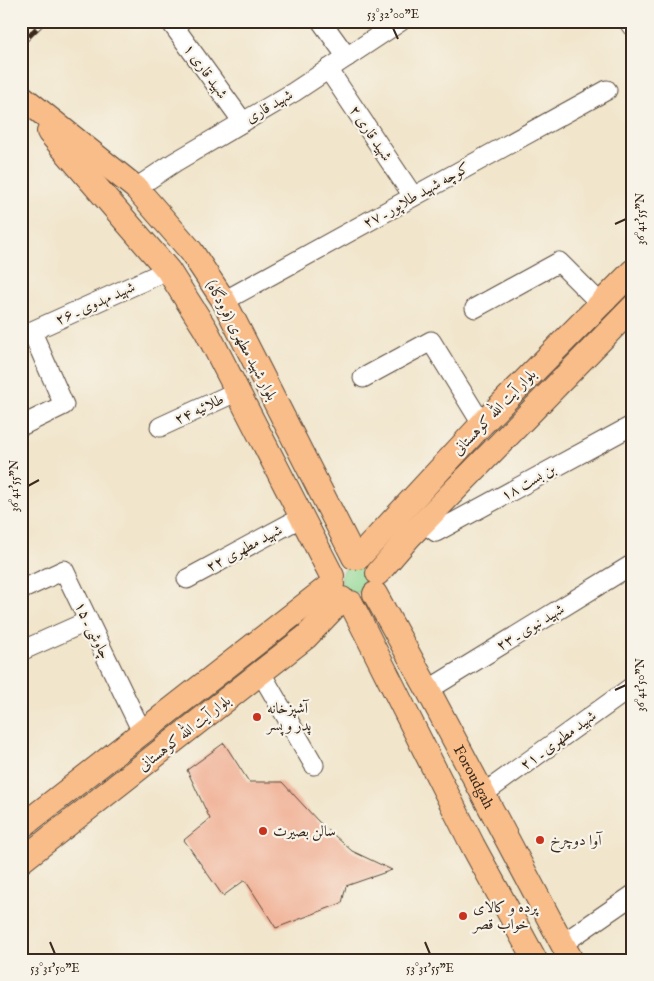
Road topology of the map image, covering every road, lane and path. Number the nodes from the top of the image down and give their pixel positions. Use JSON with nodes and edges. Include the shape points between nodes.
{"nodes":[{"id":1,"x":170,"y":21,"type":"edge"},
{"id":2,"x":321,"y":21,"type":"edge"},
{"id":3,"x":401,"y":21,"type":"edge"},
{"id":4,"x":628,"y":21,"type":"edge"},
{"id":5,"x":633,"y":28,"type":"edge"},
{"id":6,"x":347,"y":57,"type":"junction"},
{"id":7,"x":328,"y":69,"type":"junction"},
{"id":8,"x":607,"y":90,"type":"dead end"},
{"id":9,"x":21,"y":96,"type":"edge"},
{"id":10,"x":21,"y":100,"type":"edge"},
{"id":11,"x":243,"y":122,"type":"junction"},
{"id":12,"x":136,"y":188,"type":"junction"},
{"id":13,"x":413,"y":196,"type":"junction"},
{"id":14,"x":168,"y":270,"type":"junction"},
{"id":15,"x":633,"y":271,"type":"edge"},
{"id":16,"x":224,"y":301,"type":"junction"},
{"id":17,"x":600,"y":303,"type":"junction"},
{"id":18,"x":633,"y":307,"type":"edge"},
{"id":19,"x":474,"y":308,"type":"dead end"},
{"id":20,"x":26,"y":334,"type":"edge"},
{"id":21,"x":364,"y":378,"type":"dead end"},
{"id":22,"x":238,"y":391,"type":"junction"},
{"id":23,"x":482,"y":424,"type":"junction"},
{"id":24,"x":633,"y":425,"type":"edge"},
{"id":25,"x":21,"y":426,"type":"edge"},
{"id":26,"x":160,"y":428,"type":"dead end"},
{"id":27,"x":302,"y":517,"type":"junction"},
{"id":28,"x":390,"y":522,"type":"junction"},
{"id":29,"x":416,"y":530,"type":"junction"},
{"id":30,"x":357,"y":557,"type":"junction"},
{"id":31,"x":633,"y":564,"type":"edge"},
{"id":32,"x":187,"y":579,"type":"dead end"},
{"id":33,"x":376,"y":583,"type":"junction"},
{"id":34,"x":21,"y":590,"type":"edge"},
{"id":35,"x":339,"y":591,"type":"junction"},
{"id":36,"x":88,"y":620,"type":"junction"},
{"id":37,"x":271,"y":631,"type":"junction"},
{"id":38,"x":21,"y":650,"type":"edge"},
{"id":39,"x":285,"y":654,"type":"junction"},
{"id":40,"x":262,"y":673,"type":"junction"},
{"id":41,"x":633,"y":686,"type":"edge"},
{"id":42,"x":428,"y":690,"type":"junction"},
{"id":43,"x":142,"y":732,"type":"junction"},
{"id":44,"x":314,"y":765,"type":"dead end"},
{"id":45,"x":483,"y":794,"type":"junction"},
{"id":46,"x":49,"y":804,"type":"junction"},
{"id":47,"x":68,"y":824,"type":"junction"},
{"id":48,"x":21,"y":827,"type":"edge"},
{"id":49,"x":21,"y":861,"type":"edge"},
{"id":50,"x":633,"y":894,"type":"edge"},
{"id":51,"x":566,"y":952,"type":"edge"},
{"id":52,"x":535,"y":960,"type":"edge"}],
"edges":[{"from":1,"to":11,"type":"street","name":"شهید قاری ۱"},
{"from":2,"to":6,"type":"street"},
{"from":3,"to":6,"type":"street","name":"شهید قاری"},
{"from":4,"to":5,"type":"street"},
{"from":6,"to":7,"type":"street","name":"شهید قاری"},
{"from":7,"to":11,"type":"street","name":"شهید قاری"},
{"from":7,"to":13,"type":"street","name":"شهید قاری ۲"},
{"from":8,"to":13,"type":"street","name":"کوچه شهید طلاپور ـ ۲۷"},
{"from":9,"to":12,"type":"main road","name":"بلوار شهید مطهری (فرودگاه)"},
{"from":10,"to":14,"type":"main road","name":"بلوار شهید مطهری (فرودگاه)"},
{"from":11,"to":12,"type":"street","name":"شهید قاری"},
{"from":12,"to":16,"type":"main road","name":"بلوار شهید مطهری (فرودگاه)","via":[[191,251]]},
{"from":13,"to":16,"type":"street","name":"کوچه شهید طلاپور ـ ۲۷"},
{"from":14,"to":20,"type":"street","name":"شهید مهدوی ـ ۲۶"},
{"from":14,"to":22,"type":"main road","name":"بلوار شهید مطهری (فرودگاه)","via":[[206,330]]},
{"from":15,"to":17,"type":"main road","name":"بلوار آیت الله کوهستانی"},
{"from":16,"to":30,"type":"main road","name":"بلوار شهید مطهری (فرودگاه)"},
{"from":17,"to":19,"type":"street","via":[[559,262]]},
{"from":17,"to":23,"type":"main road","name":"بلوار آیت الله کوهستانی"},
{"from":18,"to":29,"type":"main road","name":"بلوار آیت الله کوهستانی"},
{"from":20,"to":25,"type":"street","via":[[64,405]]},
{"from":21,"to":23,"type":"street","via":[[431,341]]},
{"from":22,"to":26,"type":"street","name":"طلائیه ۲۴"},
{"from":22,"to":27,"type":"main road","name":"بلوار شهید مطهری (فرودگاه)"},
{"from":23,"to":28,"type":"main road","name":"بلوار آیت الله کوهستانی"},
{"from":24,"to":29,"type":"street","name":"بن بست ۱۸","via":[[436,532]]},
{"from":27,"to":32,"type":"street","name":"شهید مطهری ۲۲"},
{"from":27,"to":35,"type":"main road","name":"بلوار شهید مطهری (فرودگاه)"},
{"from":28,"to":29,"type":"main road","via":[[391,530],[402,538]]},
{"from":28,"to":30,"type":"main road","name":"بلوار آیت الله کوهستانی"},
{"from":29,"to":33,"type":"main road","name":"بلوار آیت الله کوهستانی"},
{"from":30,"to":33,"type":"main road","via":[[371,562]]},
{"from":30,"to":35,"type":"main road","via":[[346,558],[335,569]]},
{"from":31,"to":42,"type":"street","name":"شهید نبوی ـ ۲۳"},
{"from":33,"to":35,"type":"main road","via":[[364,602]]},
{"from":33,"to":42,"type":"main road","name":"Foroudgah"},
{"from":34,"to":36,"type":"street","name":"چاوشی ـ ۱۵","via":[[64,570]]},
{"from":35,"to":37,"type":"main road","name":"بلوار آیت الله کوهستانی"},
{"from":35,"to":39,"type":"main road","name":"بلوار آیت الله کوهستانی","via":[[306,637]]},
{"from":35,"to":52,"type":"main road","name":"Foroudgah"},
{"from":36,"to":38,"type":"street"},
{"from":36,"to":43,"type":"street","name":"چاوشی ـ ۱۵"},
{"from":37,"to":39,"type":"main road","via":[[284,635],[288,647]]},
{"from":37,"to":43,"type":"main road","name":"بلوار آیت الله کوهستانی"},
{"from":39,"to":40,"type":"main road","name":"بلوار آیت الله کوهستانی"},
{"from":40,"to":44,"type":"street"},
{"from":40,"to":47,"type":"main road","name":"بلوار آیت الله کوهستانی"},
{"from":41,"to":45,"type":"street","name":"شهید مطهری ـ ۲۱"},
{"from":42,"to":45,"type":"main road","name":"Foroudgah"},
{"from":43,"to":46,"type":"main road","name":"بلوار آیت الله کوهستانی"},
{"from":45,"to":51,"type":"main road","name":"Foroudgah"},
{"from":46,"to":47,"type":"main road"},
{"from":46,"to":48,"type":"main road","name":"بلوار آیت الله کوهستانی"},
{"from":47,"to":49,"type":"main road","name":"بلوار آیت الله کوهستانی"},
{"from":50,"to":51,"type":"street"}]}
